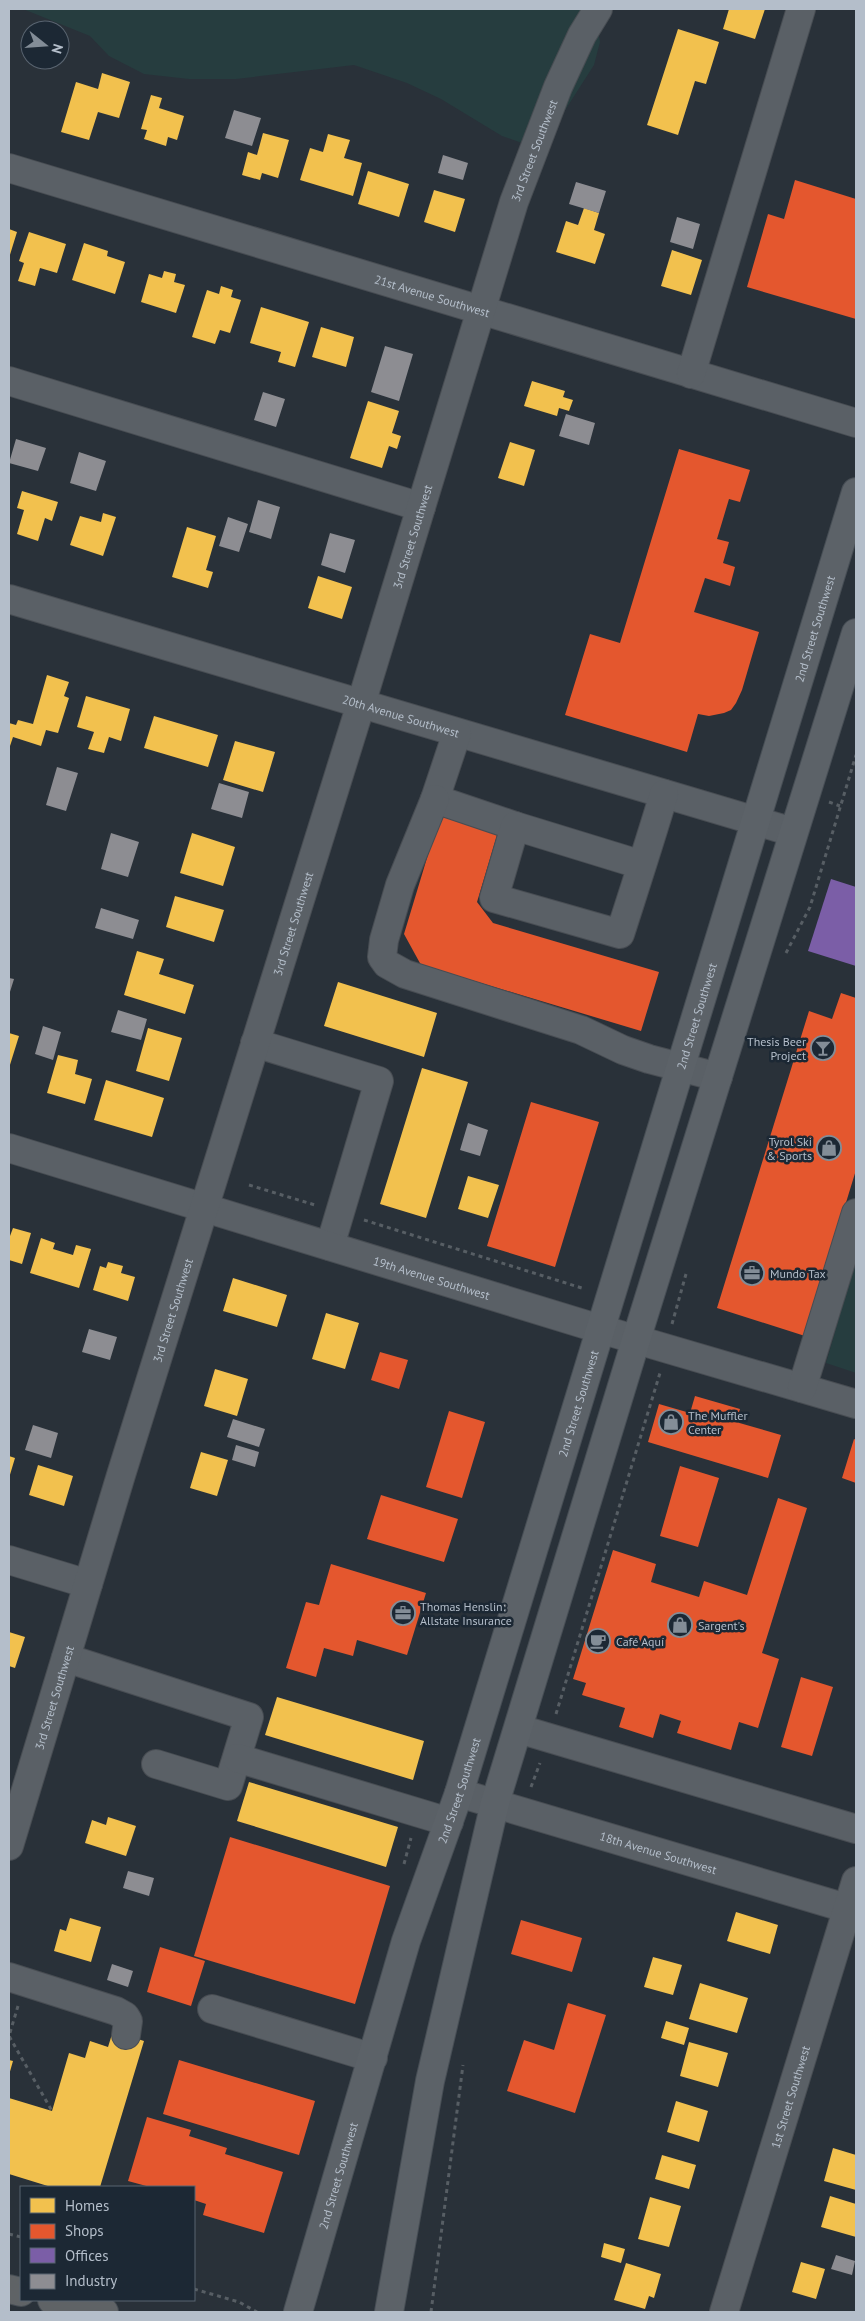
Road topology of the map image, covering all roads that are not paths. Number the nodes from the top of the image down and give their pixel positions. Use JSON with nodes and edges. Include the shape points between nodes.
{"nodes":[{"id":1,"x":598,"y":9,"type":"edge"},
{"id":2,"x":802,"y":9,"type":"edge"},
{"id":3,"x":9,"y":168,"type":"edge"},
{"id":4,"x":481,"y":310,"type":"junction"},
{"id":5,"x":691,"y":374,"type":"junction"},
{"id":6,"x":9,"y":381,"type":"edge"},
{"id":7,"x":856,"y":423,"type":"edge"},
{"id":8,"x":856,"y":492,"type":"edge"},
{"id":9,"x":421,"y":507,"type":"junction"},
{"id":10,"x":9,"y":599,"type":"edge"},
{"id":11,"x":856,"y":634,"type":"edge"},
{"id":12,"x":850,"y":676,"type":"edge"},
{"id":13,"x":361,"y":704,"type":"junction"},
{"id":14,"x":457,"y":733,"type":"junction"},
{"id":15,"x":664,"y":794,"type":"junction"},
{"id":16,"x":435,"y":800,"type":"junction"},
{"id":17,"x":755,"y":821,"type":"junction"},
{"id":18,"x":515,"y":826,"type":"junction"},
{"id":19,"x":793,"y":832,"type":"junction"},
{"id":20,"x":642,"y":865,"type":"junction"},
{"id":21,"x":255,"y":1043,"type":"junction"},
{"id":22,"x":682,"y":1068,"type":"junction"},
{"id":23,"x":718,"y":1076,"type":"junction"},
{"id":24,"x":9,"y":1148,"type":"edge"},
{"id":25,"x":204,"y":1206,"type":"junction"},
{"id":26,"x":856,"y":1213,"type":"edge"},
{"id":27,"x":330,"y":1246,"type":"junction"},
{"id":28,"x":600,"y":1329,"type":"junction"},
{"id":29,"x":636,"y":1340,"type":"junction"},
{"id":30,"x":802,"y":1388,"type":"junction"},
{"id":31,"x":856,"y":1404,"type":"edge"},
{"id":32,"x":9,"y":1560,"type":"edge"},
{"id":33,"x":88,"y":1584,"type":"junction"},
{"id":34,"x":66,"y":1658,"type":"junction"},
{"id":35,"x":519,"y":1728,"type":"junction"},
{"id":36,"x":237,"y":1758,"type":"junction"},
{"id":37,"x":156,"y":1764,"type":"dead end"},
{"id":38,"x":459,"y":1793,"type":"junction"},
{"id":39,"x":495,"y":1803,"type":"junction"},
{"id":40,"x":448,"y":1822,"type":"junction"},
{"id":41,"x":856,"y":1828,"type":"edge"},
{"id":42,"x":9,"y":1846,"type":"edge"},
{"id":43,"x":856,"y":1881,"type":"edge"},
{"id":44,"x":852,"y":1909,"type":"edge"},
{"id":45,"x":17,"y":1980,"type":"edge"},
{"id":46,"x":212,"y":2009,"type":"dead end"},
{"id":47,"x":126,"y":2035,"type":"dead end"},
{"id":48,"x":373,"y":2058,"type":"junction"},
{"id":49,"x":56,"y":2301,"type":"edge"},
{"id":50,"x":73,"y":2301,"type":"edge"},
{"id":51,"x":104,"y":2312,"type":"edge"},
{"id":52,"x":298,"y":2312,"type":"edge"},
{"id":53,"x":389,"y":2312,"type":"edge"},
{"id":54,"x":724,"y":2312,"type":"edge"}],
"edges":[{"from":1,"to":4,"type":"street","name":"3rd Street Southwest","via":[[578,44],[536,141]]},
{"from":2,"to":5,"type":"street"},
{"from":3,"to":4,"type":"street","name":"21st Avenue Southwest"},
{"from":4,"to":5,"type":"street","name":"21st Avenue Southwest"},
{"from":4,"to":9,"type":"street","name":"3rd Street Southwest"},
{"from":5,"to":7,"type":"street","name":"21st Avenue Southwest"},
{"from":6,"to":9,"type":"street"},
{"from":8,"to":17,"type":"main road","name":"2nd Street Southwest"},
{"from":9,"to":13,"type":"street","name":"3rd Street Southwest"},
{"from":10,"to":13,"type":"street","name":"20th Avenue Southwest"},
{"from":11,"to":12,"type":"main road"},
{"from":12,"to":19,"type":"main road"},
{"from":13,"to":14,"type":"street","name":"20th Avenue Southwest"},
{"from":13,"to":21,"type":"street","name":"3rd Street Southwest"},
{"from":14,"to":15,"type":"street","name":"20th Avenue Southwest"},
{"from":14,"to":16,"type":"street"},
{"from":15,"to":17,"type":"street","name":"20th Avenue Southwest"},
{"from":15,"to":20,"type":"street"},
{"from":16,"to":18,"type":"street"},
{"from":16,"to":22,"type":"street","via":[[400,885],[384,940],[382,956],[387,964],[406,974],[581,1030],[623,1050]]},
{"from":17,"to":19,"type":"street","name":"20th Avenue Southwest"},
{"from":17,"to":22,"type":"main road","name":"2nd Street Southwest"},
{"from":18,"to":20,"type":"street"},
{"from":18,"to":20,"type":"street","via":[[494,898],[620,934]]},
{"from":19,"to":23,"type":"main road"},
{"from":21,"to":25,"type":"street","name":"3rd Street Southwest"},
{"from":21,"to":27,"type":"street","via":[[379,1081]]},
{"from":22,"to":23,"type":"street"},
{"from":22,"to":28,"type":"main road","name":"2nd Street Southwest"},
{"from":23,"to":29,"type":"main road"},
{"from":24,"to":25,"type":"street","name":"19th Avenue Southwest"},
{"from":25,"to":27,"type":"street","name":"19th Avenue Southwest"},
{"from":25,"to":33,"type":"street","name":"3rd Street Southwest"},
{"from":26,"to":30,"type":"street"},
{"from":27,"to":28,"type":"street","name":"19th Avenue Southwest"},
{"from":28,"to":29,"type":"street","name":"19th Avenue Southwest"},
{"from":28,"to":38,"type":"main road","name":"2nd Street Southwest"},
{"from":29,"to":30,"type":"street","name":"19th Avenue Southwest"},
{"from":29,"to":35,"type":"main road"},
{"from":30,"to":31,"type":"street","name":"19th Avenue Southwest"},
{"from":32,"to":33,"type":"street"},
{"from":33,"to":34,"type":"street","name":"3rd Street Southwest"},
{"from":34,"to":36,"type":"street","via":[[249,1717]]},
{"from":34,"to":42,"type":"street","name":"3rd Street Southwest"},
{"from":35,"to":39,"type":"main road"},
{"from":35,"to":41,"type":"street"},
{"from":36,"to":37,"type":"street","via":[[228,1786]]},
{"from":36,"to":40,"type":"street"},
{"from":38,"to":39,"type":"street","name":"18th Avenue Southwest"},
{"from":38,"to":40,"type":"main road","name":"2nd Street Southwest"},
{"from":39,"to":44,"type":"street","name":"18th Avenue Southwest"},
{"from":39,"to":53,"type":"main road","via":[[430,2080]]},
{"from":40,"to":48,"type":"main road","name":"2nd Street Southwest","via":[[406,1941]]},
{"from":43,"to":44,"type":"street","name":"1st Street Southwest"},
{"from":44,"to":54,"type":"street","name":"1st Street Southwest"},
{"from":45,"to":47,"type":"street","via":[[116,2011],[128,2021]]},
{"from":46,"to":48,"type":"street"},
{"from":48,"to":52,"type":"main road","name":"2nd Street Southwest"},
{"from":49,"to":51,"type":"highway"},
{"from":50,"to":51,"type":"street"}]}
